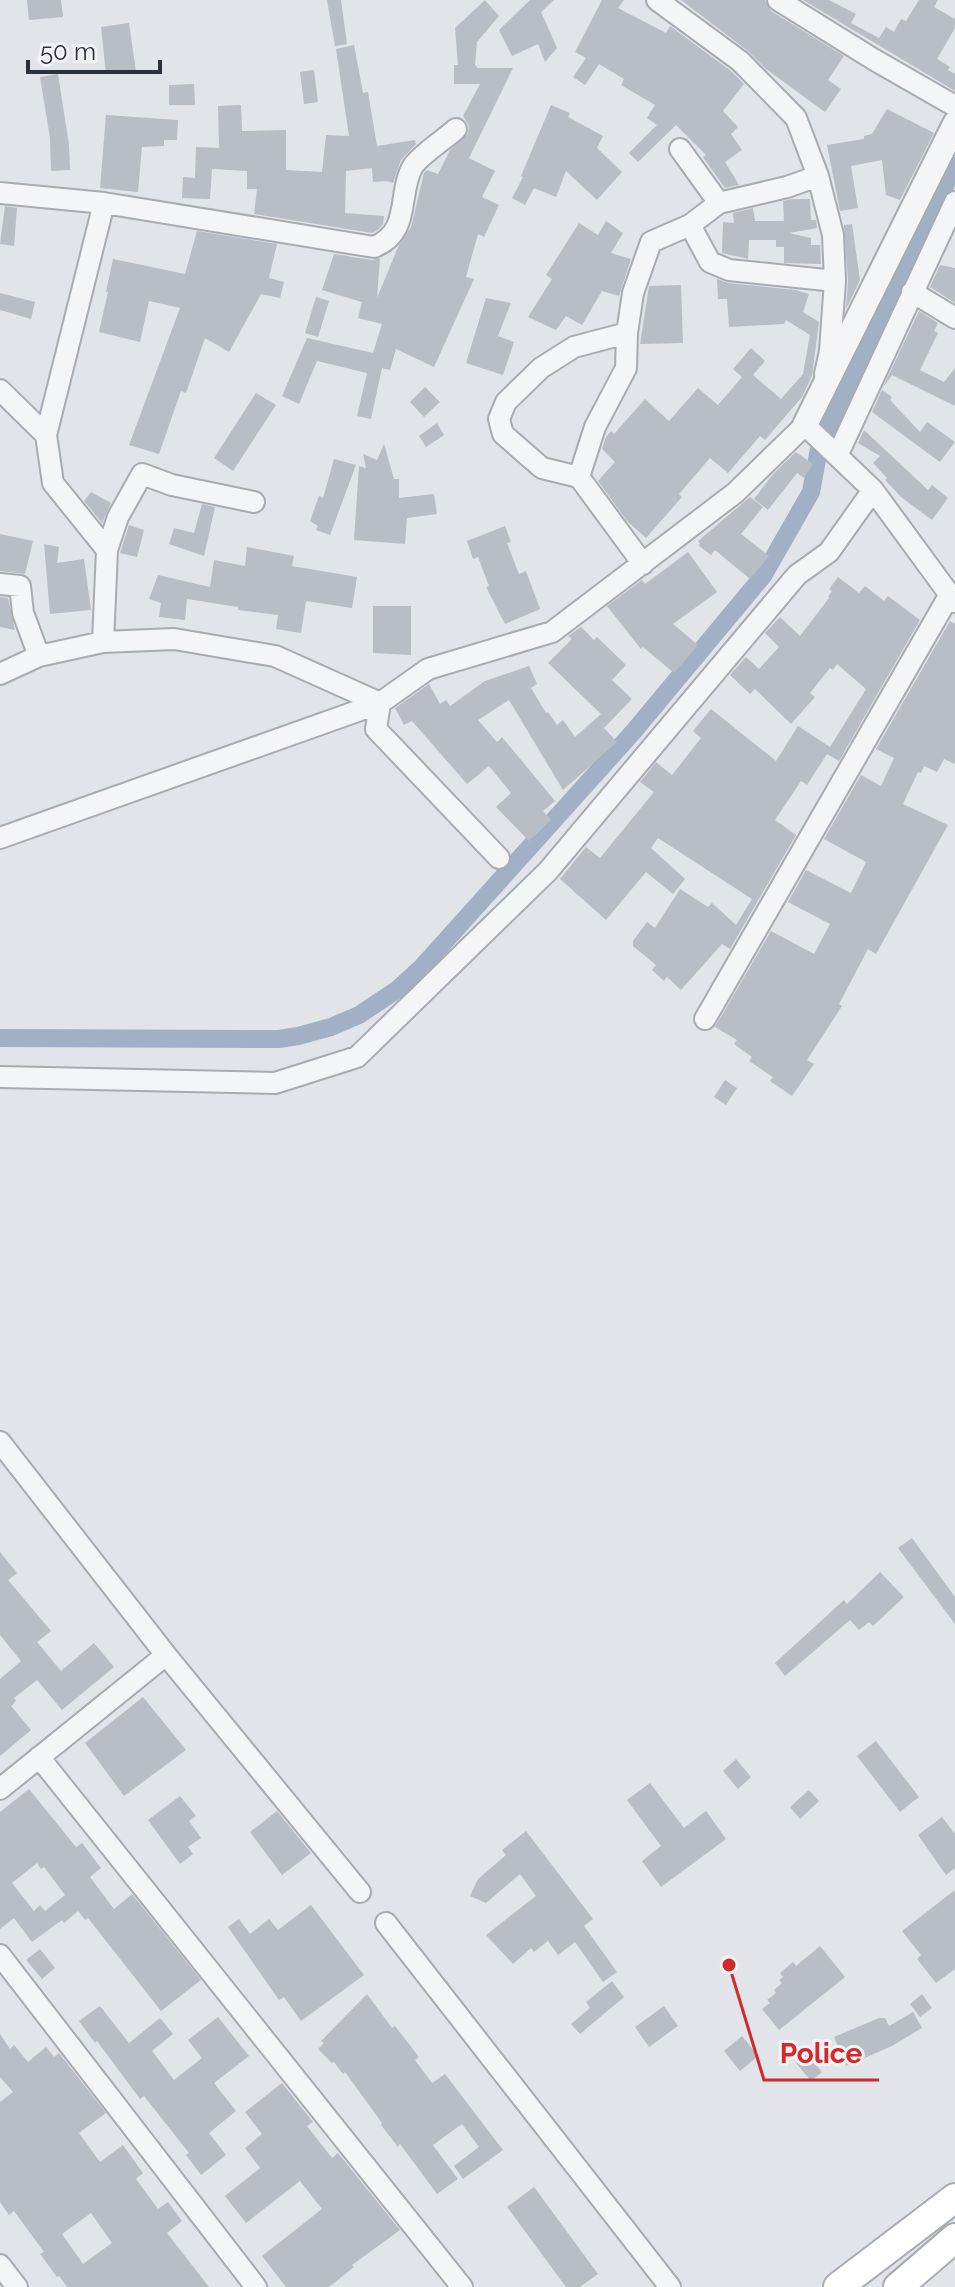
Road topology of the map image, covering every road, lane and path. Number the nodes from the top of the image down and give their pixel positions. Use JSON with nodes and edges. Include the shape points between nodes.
{"nodes":[{"id":1,"x":657,"y":0,"type":"edge"},
{"id":2,"x":778,"y":0,"type":"edge"},
{"id":3,"x":955,"y":106,"type":"edge"},
{"id":4,"x":955,"y":124,"type":"edge"},
{"id":5,"x":456,"y":129,"type":"dead end"},
{"id":6,"x":680,"y":149,"type":"dead end"},
{"id":7,"x":818,"y":176,"type":"junction"},
{"id":8,"x":0,"y":193,"type":"edge"},
{"id":9,"x":955,"y":202,"type":"edge"},
{"id":10,"x":104,"y":203,"type":"junction"},
{"id":11,"x":719,"y":203,"type":"junction"},
{"id":12,"x":690,"y":225,"type":"junction"},
{"id":13,"x":835,"y":281,"type":"junction"},
{"id":14,"x":912,"y":292,"type":"junction"},
{"id":15,"x":955,"y":318,"type":"edge"},
{"id":16,"x":627,"y":333,"type":"junction"},
{"id":17,"x":0,"y":390,"type":"edge"},
{"id":18,"x":820,"y":398,"type":"junction"},
{"id":19,"x":812,"y":431,"type":"junction"},
{"id":20,"x":46,"y":435,"type":"junction"},
{"id":21,"x":838,"y":454,"type":"junction"},
{"id":22,"x":579,"y":477,"type":"junction"},
{"id":23,"x":873,"y":490,"type":"junction"},
{"id":24,"x":254,"y":502,"type":"dead end"},
{"id":25,"x":107,"y":550,"type":"junction"},
{"id":26,"x":643,"y":564,"type":"junction"},
{"id":27,"x":0,"y":584,"type":"edge"},
{"id":28,"x":952,"y":599,"type":"edge"},
{"id":29,"x":103,"y":642,"type":"junction"},
{"id":30,"x":39,"y":656,"type":"junction"},
{"id":31,"x":0,"y":674,"type":"edge"},
{"id":32,"x":380,"y":703,"type":"junction"},
{"id":33,"x":0,"y":838,"type":"edge"},
{"id":34,"x":499,"y":858,"type":"dead end"},
{"id":35,"x":705,"y":1019,"type":"dead end"},
{"id":36,"x":0,"y":1077,"type":"edge"},
{"id":37,"x":0,"y":1442,"type":"edge"},
{"id":38,"x":166,"y":1655,"type":"junction"},
{"id":39,"x":39,"y":1757,"type":"junction"},
{"id":40,"x":0,"y":1789,"type":"edge"},
{"id":41,"x":360,"y":1892,"type":"dead end"},
{"id":42,"x":386,"y":1923,"type":"dead end"},
{"id":43,"x":0,"y":1955,"type":"edge"},
{"id":44,"x":955,"y":2198,"type":"edge"},
{"id":45,"x":955,"y":2238,"type":"edge"},
{"id":46,"x":0,"y":2265,"type":"edge"},
{"id":47,"x":17,"y":2287,"type":"edge"},
{"id":48,"x":256,"y":2287,"type":"edge"},
{"id":49,"x":462,"y":2287,"type":"edge"},
{"id":50,"x":670,"y":2287,"type":"edge"},
{"id":51,"x":838,"y":2287,"type":"edge"},
{"id":52,"x":898,"y":2287,"type":"edge"}],
"edges":[{"from":1,"to":7,"type":"street","via":[[740,61],[796,118]]},
{"from":2,"to":3,"type":"street"},
{"from":4,"to":18,"type":"street"},
{"from":5,"to":10,"type":"street","via":[[413,166],[397,227],[386,242],[374,247]]},
{"from":6,"to":11,"type":"street"},
{"from":7,"to":11,"type":"street"},
{"from":7,"to":13,"type":"street","via":[[833,235]]},
{"from":8,"to":10,"type":"street"},
{"from":9,"to":14,"type":"street"},
{"from":10,"to":20,"type":"street"},
{"from":11,"to":12,"type":"street"},
{"from":12,"to":13,"type":"street","via":[[710,262],[729,270]]},
{"from":12,"to":16,"type":"street","via":[[651,242],[633,293]]},
{"from":13,"to":18,"type":"street"},
{"from":14,"to":15,"type":"street"},
{"from":14,"to":21,"type":"street"},
{"from":16,"to":22,"type":"street","via":[[626,368],[595,427]]},
{"from":16,"to":22,"type":"street","via":[[574,347],[541,368],[506,402],[499,419],[503,434],[542,468]]},
{"from":17,"to":20,"type":"street"},
{"from":18,"to":19,"type":"street"},
{"from":19,"to":21,"type":"street"},
{"from":19,"to":26,"type":"street"},
{"from":20,"to":25,"type":"street","via":[[53,483]]},
{"from":21,"to":23,"type":"street"},
{"from":22,"to":26,"type":"street"},
{"from":23,"to":28,"type":"street"},
{"from":23,"to":36,"type":"street","via":[[829,552],[797,575],[548,871],[357,1057],[275,1083]]},
{"from":24,"to":25,"type":"street","via":[[142,474]]},
{"from":25,"to":29,"type":"street"},
{"from":26,"to":32,"type":"street","via":[[552,632],[428,669]]},
{"from":27,"to":30,"type":"street","via":[[20,586],[23,613]]},
{"from":28,"to":35,"type":"street"},
{"from":29,"to":30,"type":"street"},
{"from":29,"to":32,"type":"street","via":[[174,639],[275,656]]},
{"from":30,"to":31,"type":"street"},
{"from":32,"to":33,"type":"street"},
{"from":32,"to":34,"type":"street","via":[[376,729]]},
{"from":37,"to":38,"type":"street"},
{"from":38,"to":39,"type":"street"},
{"from":38,"to":41,"type":"street"},
{"from":39,"to":40,"type":"street"},
{"from":39,"to":49,"type":"street"},
{"from":42,"to":50,"type":"street"},
{"from":43,"to":48,"type":"street"},
{"from":44,"to":51,"type":"main road"},
{"from":45,"to":52,"type":"main road"},
{"from":46,"to":47,"type":"street"}]}
